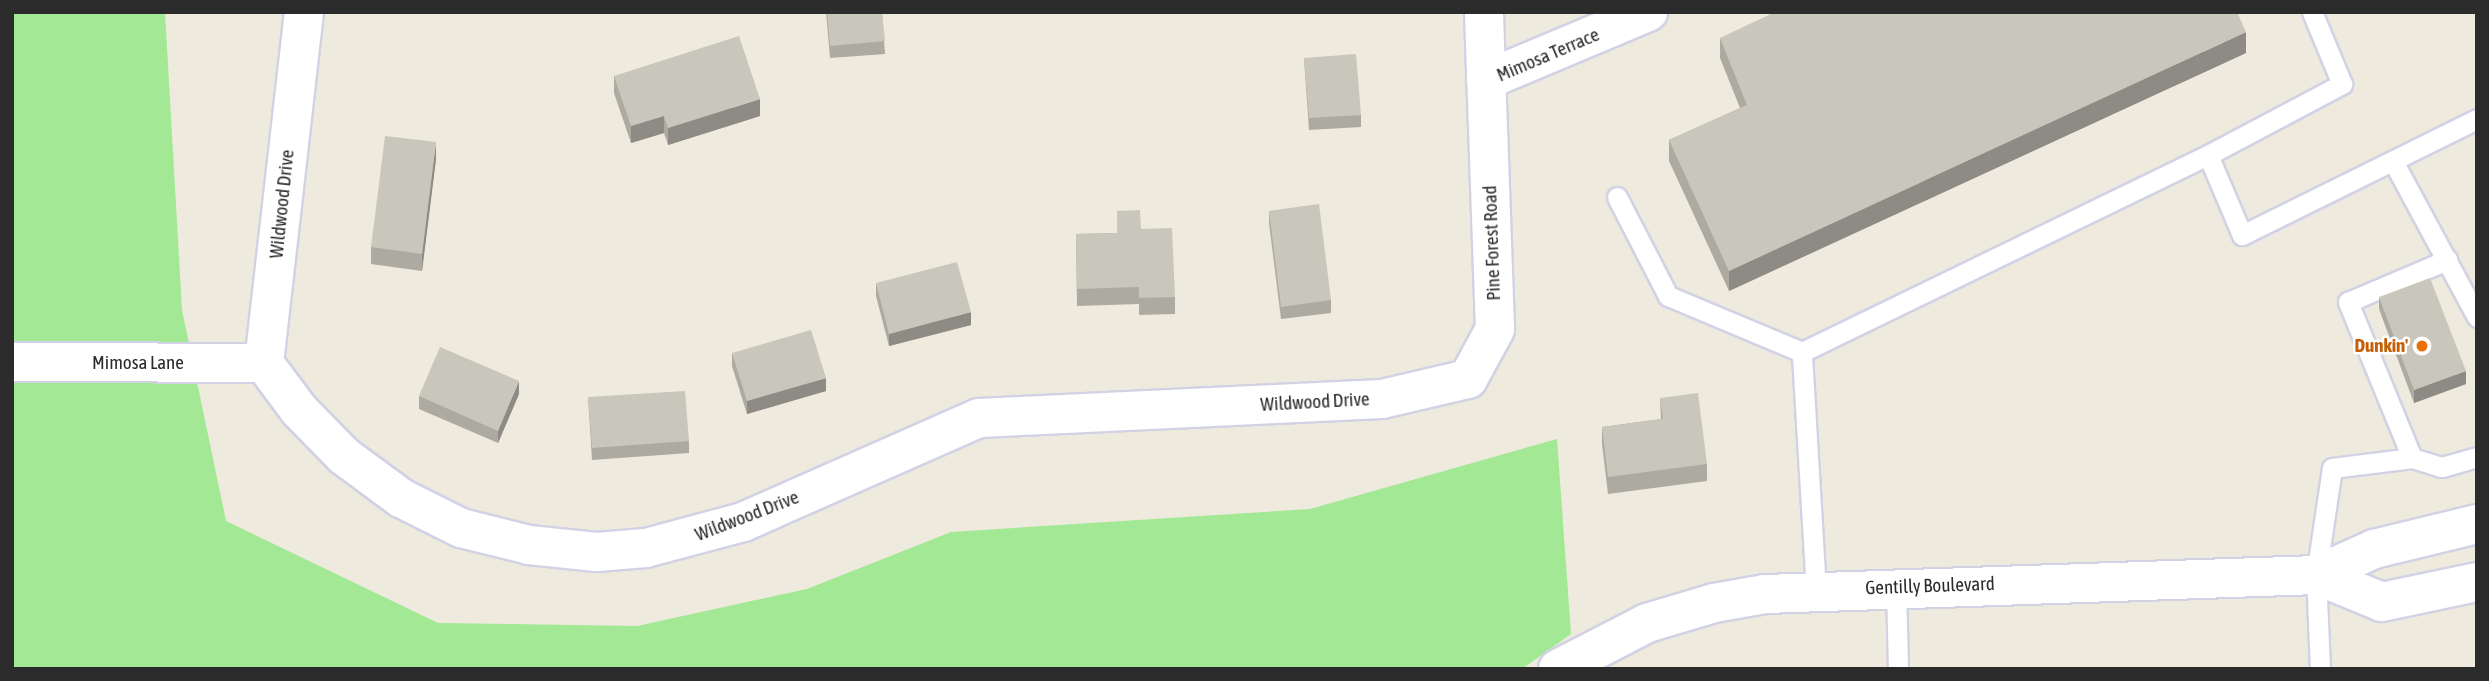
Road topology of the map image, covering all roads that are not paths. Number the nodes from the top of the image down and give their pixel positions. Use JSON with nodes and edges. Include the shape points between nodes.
{"nodes":[{"id":1,"x":305,"y":12,"type":"edge"},
{"id":2,"x":1484,"y":12,"type":"edge"},
{"id":3,"x":1648,"y":12,"type":"edge"},
{"id":4,"x":2312,"y":12,"type":"edge"},
{"id":5,"x":1486,"y":80,"type":"junction"},
{"id":6,"x":2477,"y":119,"type":"edge"},
{"id":7,"x":2208,"y":155,"type":"junction"},
{"id":8,"x":2393,"y":161,"type":"junction"},
{"id":9,"x":1617,"y":197,"type":"dead end"},
{"id":10,"x":2447,"y":260,"type":"junction"},
{"id":11,"x":2477,"y":317,"type":"edge"},
{"id":12,"x":1802,"y":352,"type":"junction"},
{"id":13,"x":12,"y":362,"type":"edge"},
{"id":14,"x":264,"y":363,"type":"junction"},
{"id":15,"x":1382,"y":398,"type":"joint"},
{"id":16,"x":2477,"y":457,"type":"edge"},
{"id":17,"x":2412,"y":458,"type":"junction"},
{"id":18,"x":2477,"y":524,"type":"edge"},
{"id":19,"x":2316,"y":575,"type":"junction"},
{"id":20,"x":2477,"y":582,"type":"edge"},
{"id":21,"x":1896,"y":587,"type":"junction"},
{"id":22,"x":1816,"y":591,"type":"junction"},
{"id":23,"x":1558,"y":669,"type":"edge"},
{"id":24,"x":1898,"y":669,"type":"edge"},
{"id":25,"x":2320,"y":669,"type":"edge"}],
"edges":[{"from":1,"to":14,"type":"street","name":"Wildwood Drive"},
{"from":2,"to":5,"type":"street","name":"Pine Forest Road"},
{"from":3,"to":5,"type":"street","name":"Mimosa Terrace"},
{"from":4,"to":7,"type":"lane","via":[[2342,85]]},
{"from":5,"to":15,"type":"street","name":"Pine Forest Road","via":[[1495,329],[1468,379]]},
{"from":6,"to":8,"type":"lane"},
{"from":7,"to":8,"type":"lane","via":[[2242,235]]},
{"from":7,"to":12,"type":"lane"},
{"from":8,"to":10,"type":"lane"},
{"from":9,"to":12,"type":"lane","via":[[1668,296]]},
{"from":10,"to":11,"type":"lane"},
{"from":10,"to":17,"type":"lane","via":[[2348,302]]},
{"from":12,"to":22,"type":"lane"},
{"from":13,"to":14,"type":"street","name":"Mimosa Lane"},
{"from":14,"to":15,"type":"street","name":"Wildwood Drive","via":[[299,410],[344,456],[401,498],[461,528],[529,545],[597,552],[646,548],[743,522],[979,418]]},
{"from":16,"to":17,"type":"lane","via":[[2442,467]]},
{"from":17,"to":19,"type":"lane","via":[[2332,468]]},
{"from":18,"to":19,"type":"street","name":"Gentilly Boulevard","via":[[2374,549]]},
{"from":19,"to":20,"type":"street","name":"Gentilly Boulevard","via":[[2382,601]]},
{"from":19,"to":21,"type":"street","name":"Gentilly Boulevard"},
{"from":19,"to":25,"type":"lane"},
{"from":21,"to":22,"type":"street","name":"Gentilly Boulevard"},
{"from":21,"to":24,"type":"lane"},
{"from":22,"to":23,"type":"street","name":"Gentilly Boulevard","via":[[1765,594],[1679,611],[1608,640]]}]}
